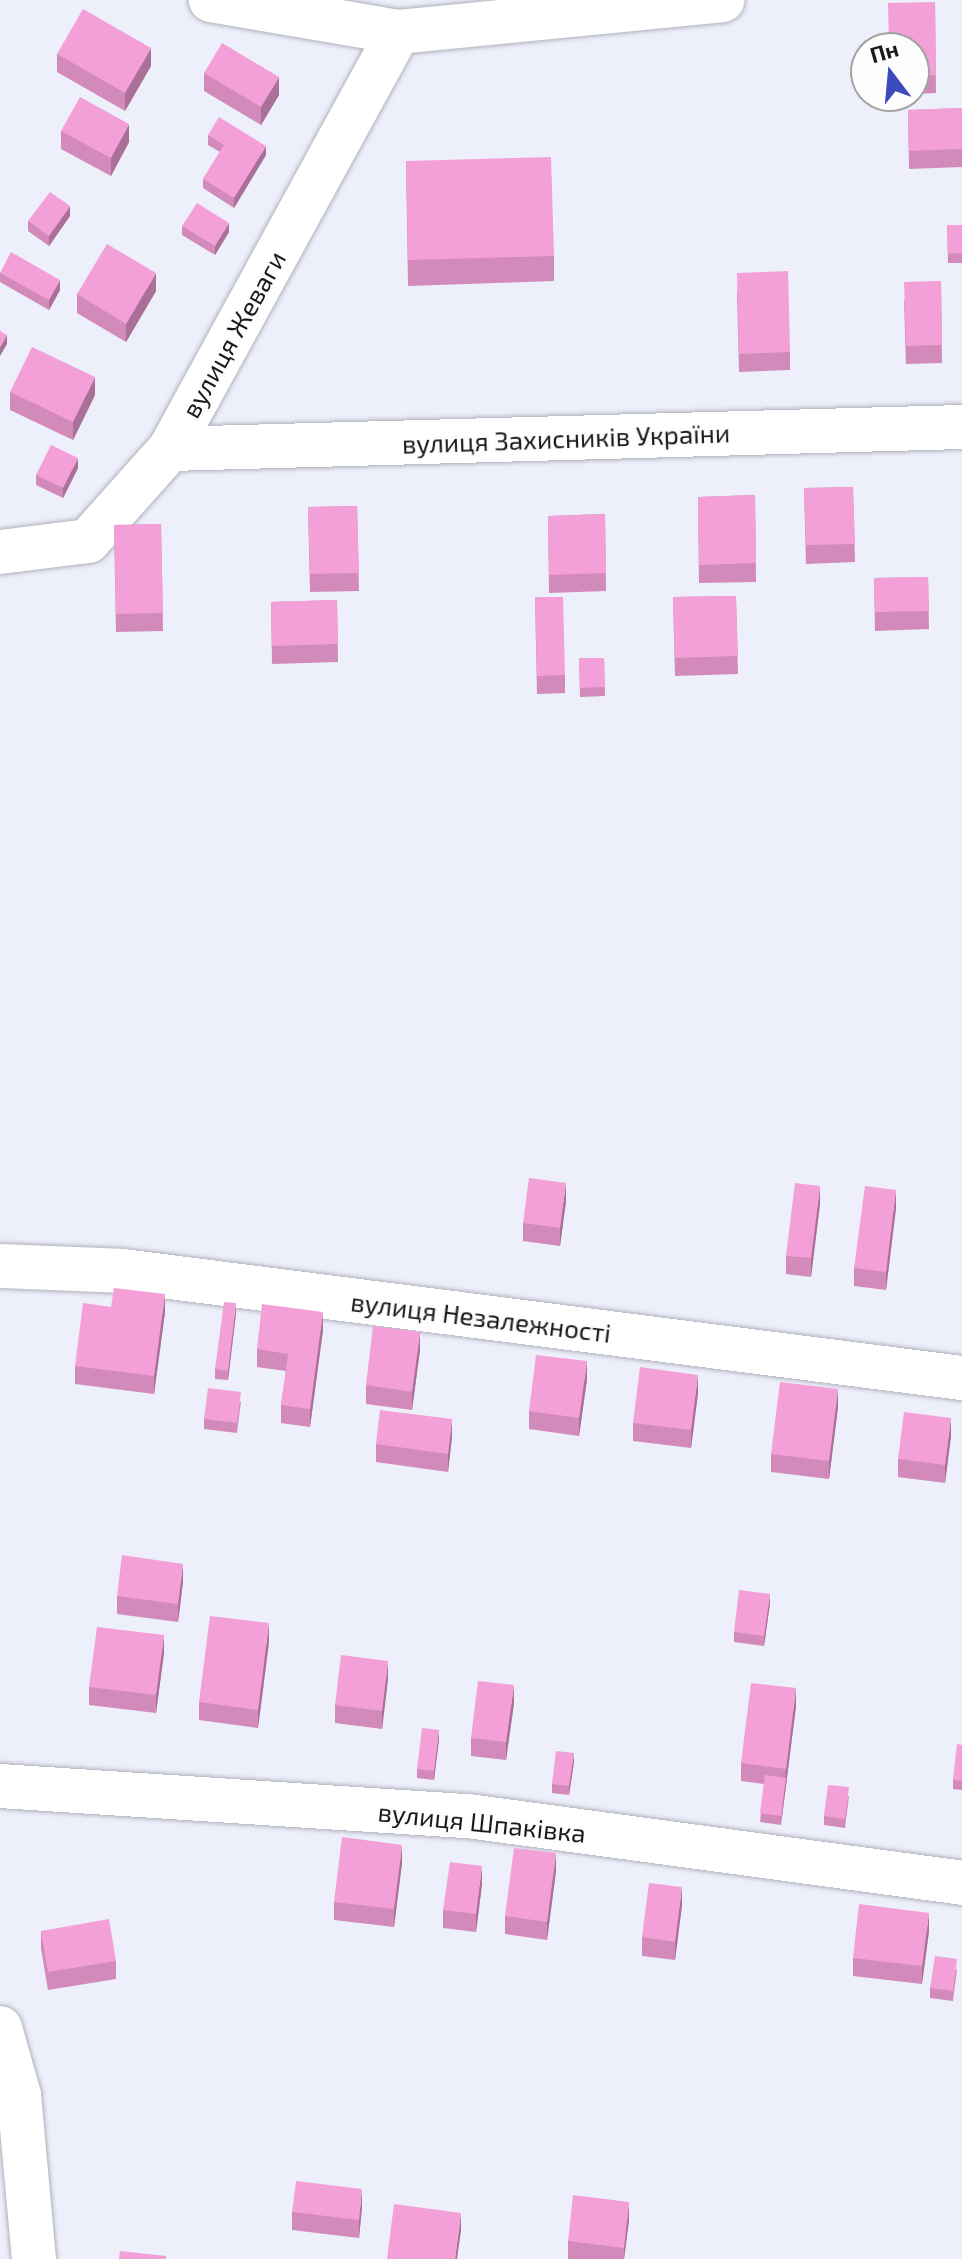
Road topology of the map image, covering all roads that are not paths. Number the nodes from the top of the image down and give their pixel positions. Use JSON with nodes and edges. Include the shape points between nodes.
{"nodes":[{"id":1,"x":211,"y":0,"type":"edge"},
{"id":2,"x":722,"y":0,"type":"edge"},
{"id":3,"x":398,"y":32,"type":"junction"},
{"id":4,"x":962,"y":427,"type":"edge"},
{"id":5,"x":170,"y":449,"type":"junction"},
{"id":6,"x":0,"y":552,"type":"edge"},
{"id":7,"x":0,"y":1266,"type":"edge"},
{"id":8,"x":962,"y":1378,"type":"edge"},
{"id":9,"x":0,"y":1786,"type":"edge"},
{"id":10,"x":962,"y":1883,"type":"edge"},
{"id":11,"x":0,"y":2028,"type":"edge"},
{"id":12,"x":34,"y":2259,"type":"edge"}],
"edges":[{"from":1,"to":3,"type":"street"},
{"from":2,"to":3,"type":"street"},
{"from":3,"to":5,"type":"street","name":"вулиця Жеваги"},
{"from":4,"to":5,"type":"street","name":"вулиця Захисників України"},
{"from":5,"to":6,"type":"street","name":"вулиця Жеваги","via":[[88,541]]},
{"from":7,"to":8,"type":"street","name":"вулиця Незалежності","via":[[123,1271]]},
{"from":9,"to":10,"type":"street","name":"вулиця Шпаківка","via":[[468,1816]]},
{"from":11,"to":12,"type":"street","via":[[19,2095]]}]}
